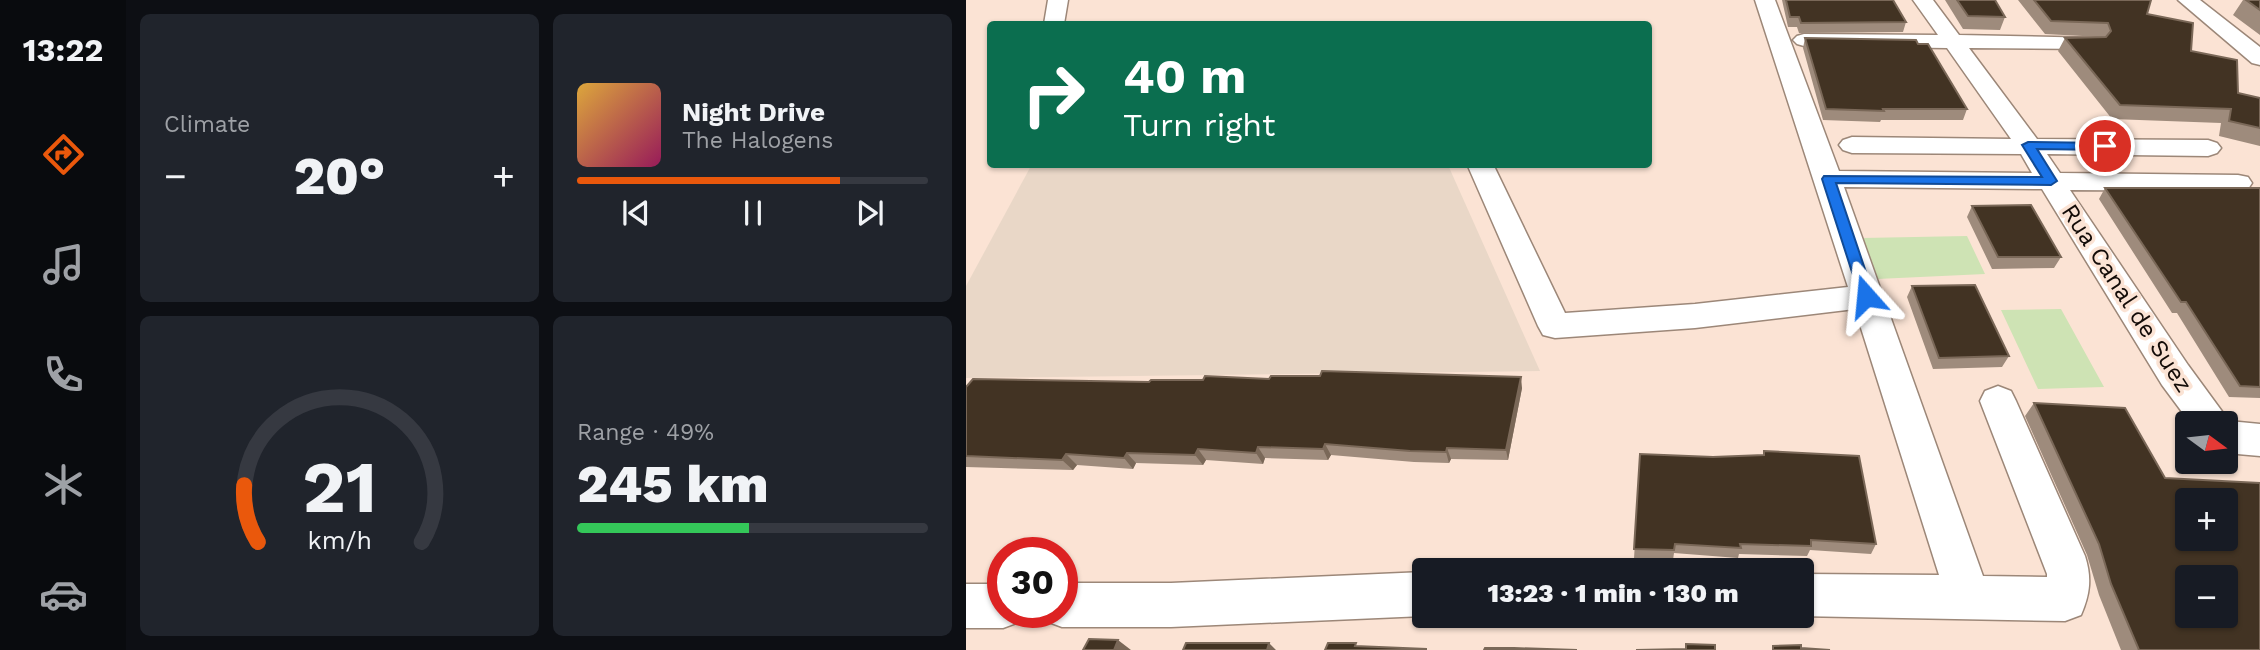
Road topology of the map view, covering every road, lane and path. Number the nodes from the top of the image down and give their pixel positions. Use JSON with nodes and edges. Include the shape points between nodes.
{"nodes":[{"id":1,"x":1058,"y":0,"type":"edge"},
{"id":2,"x":1765,"y":0,"type":"edge"},
{"id":3,"x":1923,"y":0,"type":"edge"},
{"id":4,"x":2188,"y":0,"type":"edge"},
{"id":5,"x":1054,"y":21,"type":"edge"},
{"id":6,"x":1804,"y":40,"type":"edge"},
{"id":7,"x":1951,"y":42,"type":"junction"},
{"id":8,"x":2091,"y":43,"type":"edge"},
{"id":9,"x":2260,"y":58,"type":"edge"},
{"id":10,"x":1852,"y":145,"type":"dead end"},
{"id":11,"x":2028,"y":145,"type":"junction"},
{"id":12,"x":2208,"y":148,"type":"dead end"},
{"id":13,"x":1482,"y":168,"type":"edge"},
{"id":14,"x":1828,"y":179,"type":"junction"},
{"id":15,"x":2051,"y":181,"type":"junction"},
{"id":16,"x":2238,"y":183,"type":"dead end"},
{"id":17,"x":1866,"y":296,"type":"junction"},
{"id":18,"x":1998,"y":401,"type":"dead end"},
{"id":19,"x":2202,"y":411,"type":"edge"},
{"id":20,"x":2238,"y":438,"type":"edge"},
{"id":21,"x":2260,"y":440,"type":"edge"},
{"id":22,"x":1412,"y":595,"type":"edge"},
{"id":23,"x":1814,"y":596,"type":"edge"},
{"id":24,"x":1968,"y":596,"type":"junction"},
{"id":25,"x":1078,"y":605,"type":"edge"},
{"id":26,"x":966,"y":606,"type":"edge"},
{"id":27,"x":987,"y":606,"type":"edge"}],
"edges":[{"from":1,"to":5,"type":"street"},
{"from":2,"to":14,"type":"street"},
{"from":3,"to":7,"type":"street","name":"Rua Canal de Suez"},
{"from":4,"to":9,"type":"street"},
{"from":6,"to":7,"type":"street"},
{"from":7,"to":8,"type":"street"},
{"from":7,"to":11,"type":"street","name":"Rua Canal de Suez"},
{"from":10,"to":11,"type":"street"},
{"from":11,"to":12,"type":"street"},
{"from":11,"to":15,"type":"street","name":"Rua Canal de Suez"},
{"from":13,"to":17,"type":"street","via":[[1555,326]]},
{"from":14,"to":15,"type":"street"},
{"from":14,"to":17,"type":"street"},
{"from":15,"to":16,"type":"street"},
{"from":15,"to":19,"type":"street","name":"Rua Canal de Suez"},
{"from":17,"to":24,"type":"street"},
{"from":18,"to":24,"type":"street","via":[[2063,556],[2069,574],[2067,592],[2065,599]]},
{"from":20,"to":21,"type":"street"},
{"from":22,"to":25,"type":"street"},
{"from":23,"to":24,"type":"street"},
{"from":26,"to":27,"type":"street"}]}
